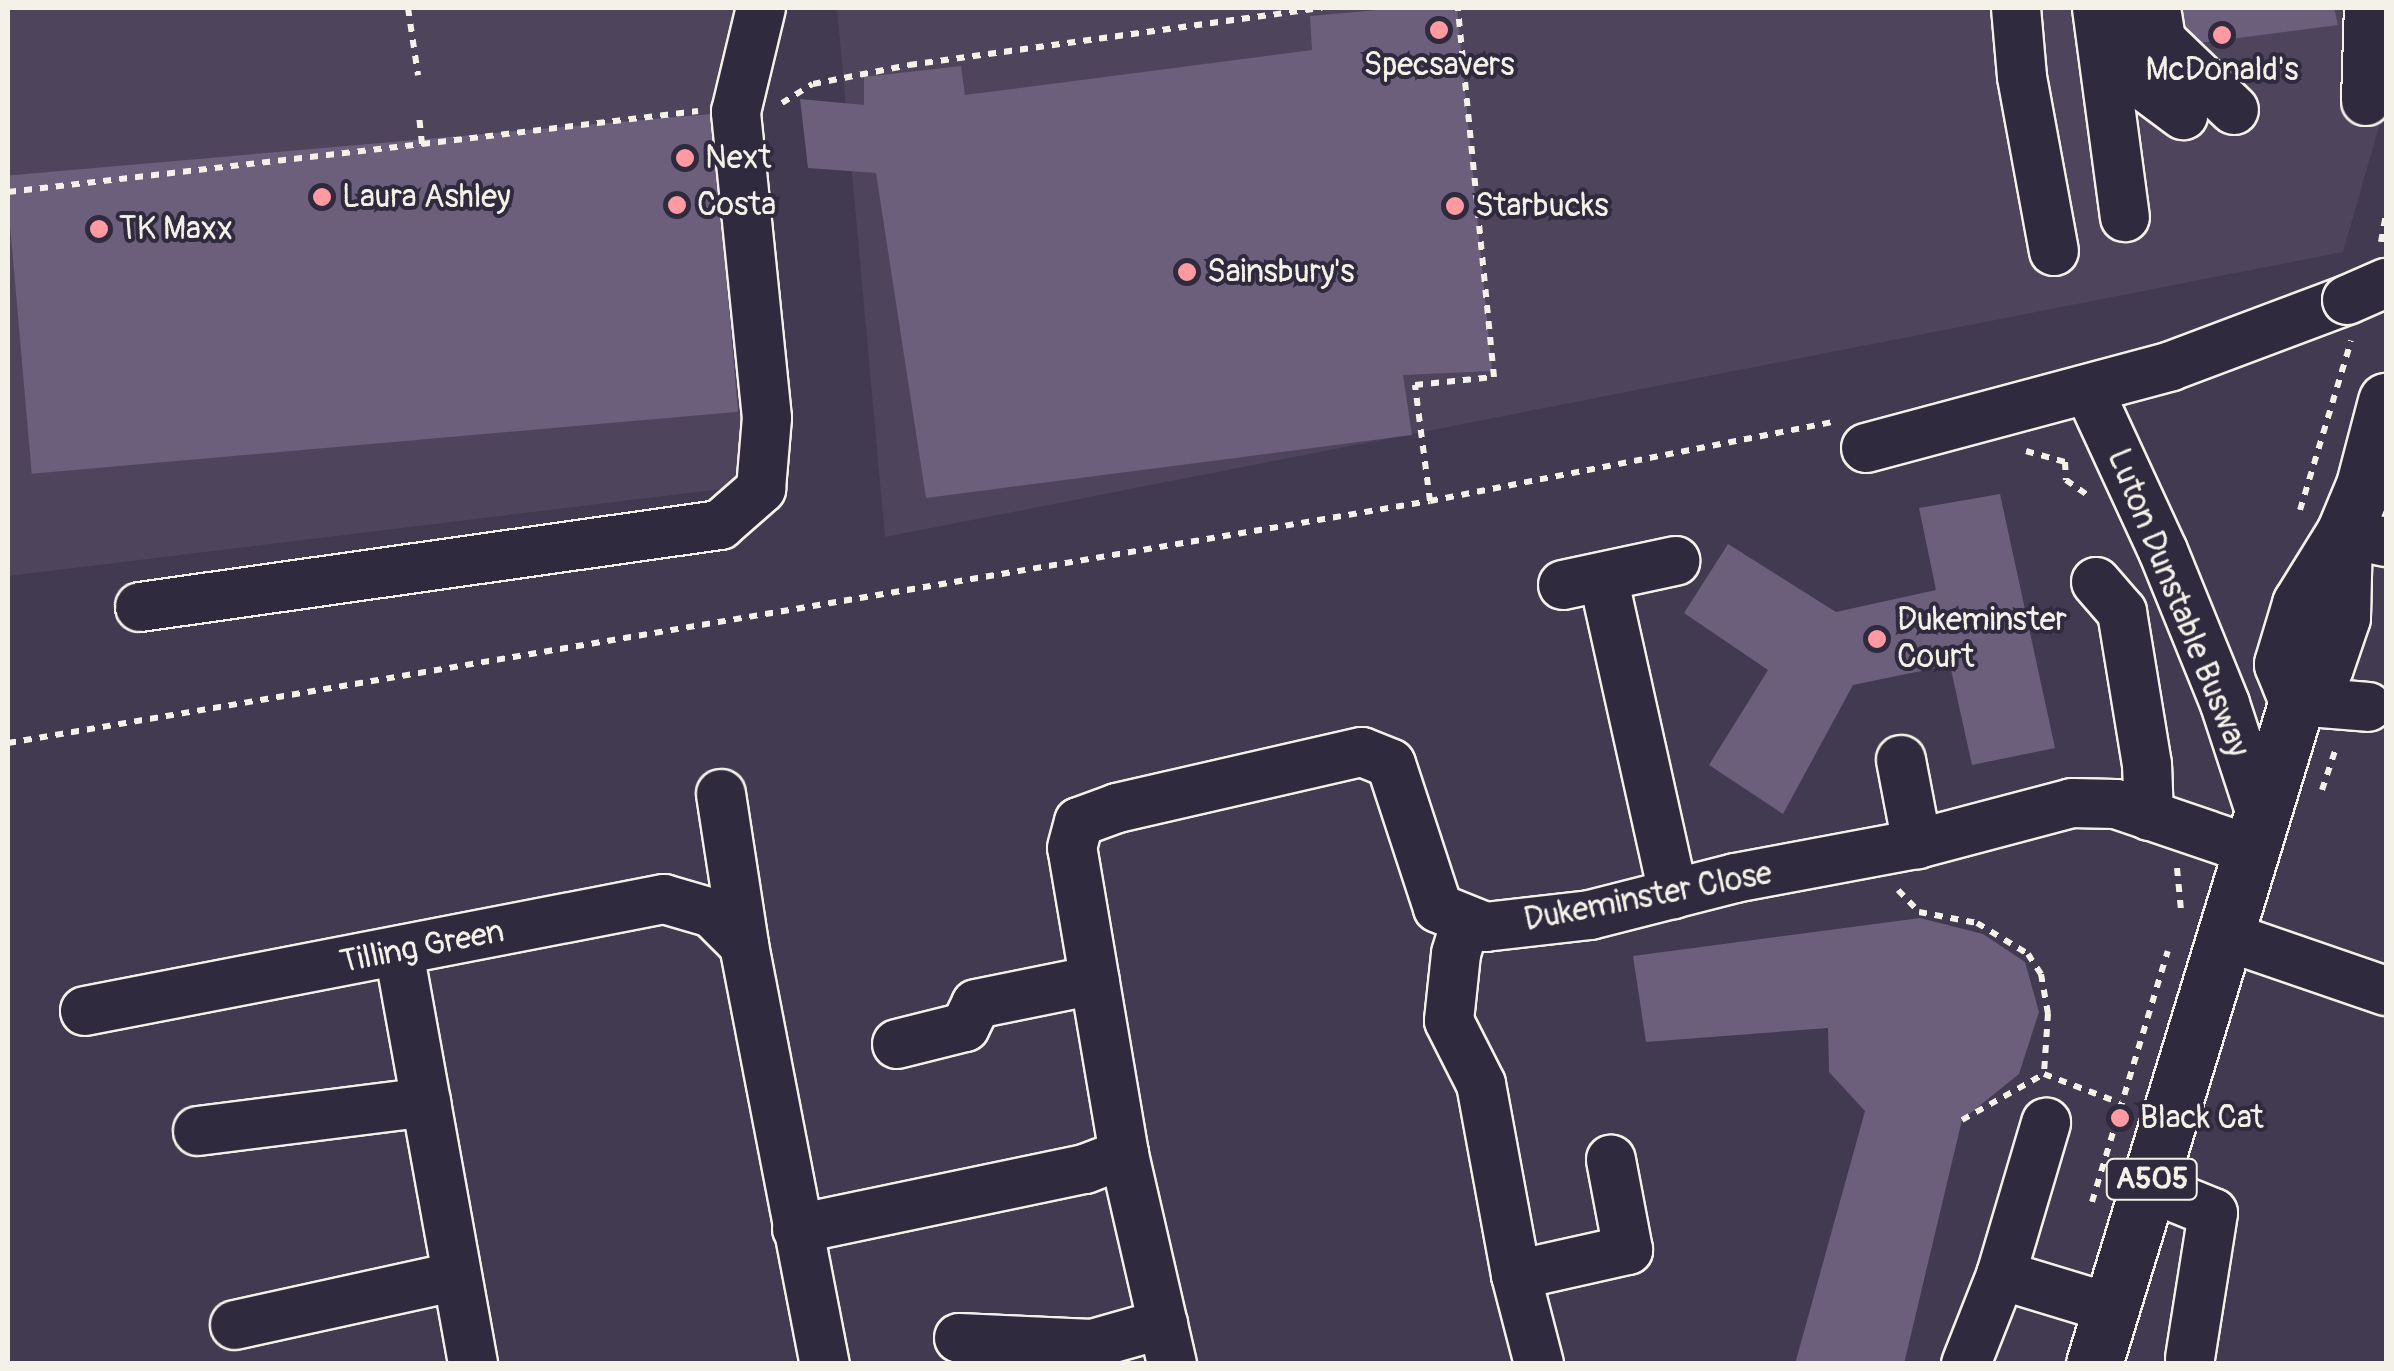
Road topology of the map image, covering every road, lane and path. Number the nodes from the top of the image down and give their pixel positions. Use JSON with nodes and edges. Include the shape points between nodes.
{"nodes":[{"id":1,"x":408,"y":8,"type":"edge"},
{"id":2,"x":761,"y":8,"type":"edge"},
{"id":3,"x":1322,"y":8,"type":"edge"},
{"id":4,"x":1458,"y":8,"type":"edge"},
{"id":5,"x":2016,"y":8,"type":"edge"},
{"id":6,"x":2097,"y":8,"type":"edge"},
{"id":7,"x":2134,"y":8,"type":"edge"},
{"id":8,"x":2156,"y":8,"type":"edge"},
{"id":9,"x":2368,"y":8,"type":"edge"},
{"id":10,"x":418,"y":74,"type":"dead end"},
{"id":11,"x":2366,"y":101,"type":"dead end"},
{"id":12,"x":780,"y":104,"type":"dead end"},
{"id":13,"x":714,"y":109,"type":"dead end"},
{"id":14,"x":2234,"y":110,"type":"dead end"},
{"id":15,"x":2183,"y":114,"type":"dead end"},
{"id":16,"x":419,"y":116,"type":"dead end"},
{"id":17,"x":422,"y":144,"type":"junction"},
{"id":18,"x":8,"y":192,"type":"edge"},
{"id":19,"x":2386,"y":214,"type":"edge"},
{"id":20,"x":2125,"y":217,"type":"dead end"},
{"id":21,"x":2054,"y":251,"type":"dead end"},
{"id":22,"x":2367,"y":290,"type":"edge"},
{"id":23,"x":2088,"y":391,"type":"junction"},
{"id":24,"x":2386,"y":401,"type":"edge"},
{"id":25,"x":1857,"y":434,"type":"joint"},
{"id":26,"x":2015,"y":451,"type":"dead end"},
{"id":27,"x":1430,"y":501,"type":"junction"},
{"id":28,"x":2104,"y":507,"type":"dead end"},
{"id":29,"x":2356,"y":513,"type":"edge"},
{"id":30,"x":1676,"y":561,"type":"dead end"},
{"id":31,"x":2096,"y":582,"type":"dead end"},
{"id":32,"x":140,"y":607,"type":"dead end"},
{"id":33,"x":2297,"y":701,"type":"junction"},
{"id":34,"x":2368,"y":707,"type":"dead end"},
{"id":35,"x":8,"y":743,"type":"edge"},
{"id":36,"x":1902,"y":760,"type":"dead end"},
{"id":37,"x":721,"y":794,"type":"dead end"},
{"id":38,"x":2166,"y":822,"type":"junction"},
{"id":39,"x":2256,"y":834,"type":"junction"},
{"id":40,"x":1917,"y":844,"type":"junction"},
{"id":41,"x":1896,"y":888,"type":"dead end"},
{"id":42,"x":1673,"y":894,"type":"junction"},
{"id":43,"x":1466,"y":921,"type":"junction"},
{"id":44,"x":2226,"y":936,"type":"junction"},
{"id":45,"x":744,"y":945,"type":"junction"},
{"id":46,"x":399,"y":952,"type":"junction"},
{"id":47,"x":1095,"y":980,"type":"junction"},
{"id":48,"x":2386,"y":991,"type":"edge"},
{"id":49,"x":86,"y":1011,"type":"dead end"},
{"id":50,"x":896,"y":1044,"type":"dead end"},
{"id":51,"x":2044,"y":1074,"type":"junction"},
{"id":52,"x":426,"y":1102,"type":"junction"},
{"id":53,"x":2120,"y":1102,"type":"dead end"},
{"id":54,"x":1962,"y":1120,"type":"dead end"},
{"id":55,"x":2046,"y":1123,"type":"dead end"},
{"id":56,"x":198,"y":1131,"type":"dead end"},
{"id":57,"x":1124,"y":1154,"type":"junction"},
{"id":58,"x":1611,"y":1160,"type":"dead end"},
{"id":59,"x":2150,"y":1187,"type":"junction"},
{"id":60,"x":796,"y":1229,"type":"junction"},
{"id":61,"x":1516,"y":1275,"type":"junction"},
{"id":62,"x":2000,"y":1275,"type":"junction"},
{"id":63,"x":458,"y":1276,"type":"junction"},
{"id":64,"x":2112,"y":1309,"type":"junction"},
{"id":65,"x":236,"y":1325,"type":"dead end"},
{"id":66,"x":958,"y":1338,"type":"dead end"},
{"id":67,"x":1167,"y":1344,"type":"edge"},
{"id":68,"x":2190,"y":1358,"type":"dead end"},
{"id":69,"x":473,"y":1364,"type":"edge"},
{"id":70,"x":825,"y":1364,"type":"edge"},
{"id":71,"x":1539,"y":1364,"type":"edge"},
{"id":72,"x":1966,"y":1364,"type":"edge"},
{"id":73,"x":2094,"y":1364,"type":"edge"}],
"edges":[{"from":1,"to":10,"type":"path"},
{"from":2,"to":32,"type":"street","via":[[736,112],[767,418],[761,489],[720,525]]},
{"from":3,"to":12,"type":"path","via":[[909,65],[813,84]]},
{"from":4,"to":27,"type":"path","via":[[1494,377],[1415,385]]},
{"from":5,"to":21,"type":"street"},
{"from":6,"to":20,"type":"street"},
{"from":7,"to":15,"type":"street","via":[[2144,86]]},
{"from":8,"to":14,"type":"street","via":[[2161,40]]},
{"from":9,"to":11,"type":"street"},
{"from":13,"to":17,"type":"path"},
{"from":16,"to":17,"type":"path"},
{"from":17,"to":18,"type":"path"},
{"from":19,"to":22,"type":"path"},
{"from":22,"to":23,"type":"street"},
{"from":22,"to":29,"type":"path"},
{"from":23,"to":25,"type":"street"},
{"from":23,"to":39,"type":"street","name":"Luton Dunstable Busway","via":[[2224,704]]},
{"from":24,"to":29,"type":"main road"},
{"from":25,"to":27,"type":"path"},
{"from":26,"to":28,"type":"path","via":[[2065,462],[2066,480]]},
{"from":27,"to":35,"type":"path"},
{"from":29,"to":33,"type":"main road","via":[[2342,616],[2326,667]]},
{"from":30,"to":42,"type":"street","via":[[1582,581]]},
{"from":31,"to":38,"type":"street","via":[[2122,612],[2147,764]]},
{"from":33,"to":34,"type":"street"},
{"from":33,"to":39,"type":"main road"},
{"from":36,"to":40,"type":"street"},
{"from":37,"to":45,"type":"street"},
{"from":38,"to":39,"type":"street","name":"Dukeminster Close"},
{"from":38,"to":40,"type":"street","name":"Dukeminster Close","via":[[2116,804],[2072,803]]},
{"from":39,"to":44,"type":"main road"},
{"from":40,"to":42,"type":"street","name":"Dukeminster Close"},
{"from":41,"to":51,"type":"path","via":[[1919,912],[1977,923],[2028,954],[2048,1012]]},
{"from":42,"to":43,"type":"street","name":"Dukeminster Close","via":[[1590,915],[1485,927]]},
{"from":43,"to":47,"type":"street","via":[[1438,908],[1391,764],[1362,752],[1079,822],[1072,848]]},
{"from":43,"to":61,"type":"street","via":[[1449,1021],[1480,1084]]},
{"from":44,"to":48,"type":"street"},
{"from":44,"to":59,"type":"main road","number":"A505"},
{"from":45,"to":46,"type":"street","name":"Tilling Green","via":[[712,913],[664,899]]},
{"from":45,"to":60,"type":"street"},
{"from":46,"to":49,"type":"street","name":"Tilling Green"},
{"from":46,"to":52,"type":"street"},
{"from":47,"to":50,"type":"street","via":[[976,1004],[965,1027]]},
{"from":47,"to":57,"type":"street"},
{"from":51,"to":53,"type":"path"},
{"from":51,"to":54,"type":"path"},
{"from":52,"to":56,"type":"street"},
{"from":52,"to":63,"type":"street"},
{"from":55,"to":62,"type":"street"},
{"from":57,"to":60,"type":"street"},
{"from":57,"to":67,"type":"street"},
{"from":58,"to":61,"type":"street","via":[[1628,1250]]},
{"from":59,"to":64,"type":"main road","number":"A505"},
{"from":59,"to":68,"type":"street","via":[[2213,1213]]},
{"from":60,"to":70,"type":"street"},
{"from":61,"to":71,"type":"street"},
{"from":62,"to":64,"type":"street"},
{"from":62,"to":72,"type":"street"},
{"from":63,"to":65,"type":"street"},
{"from":63,"to":69,"type":"street"},
{"from":64,"to":73,"type":"main road","number":"A505"},
{"from":66,"to":67,"type":"street"}]}
